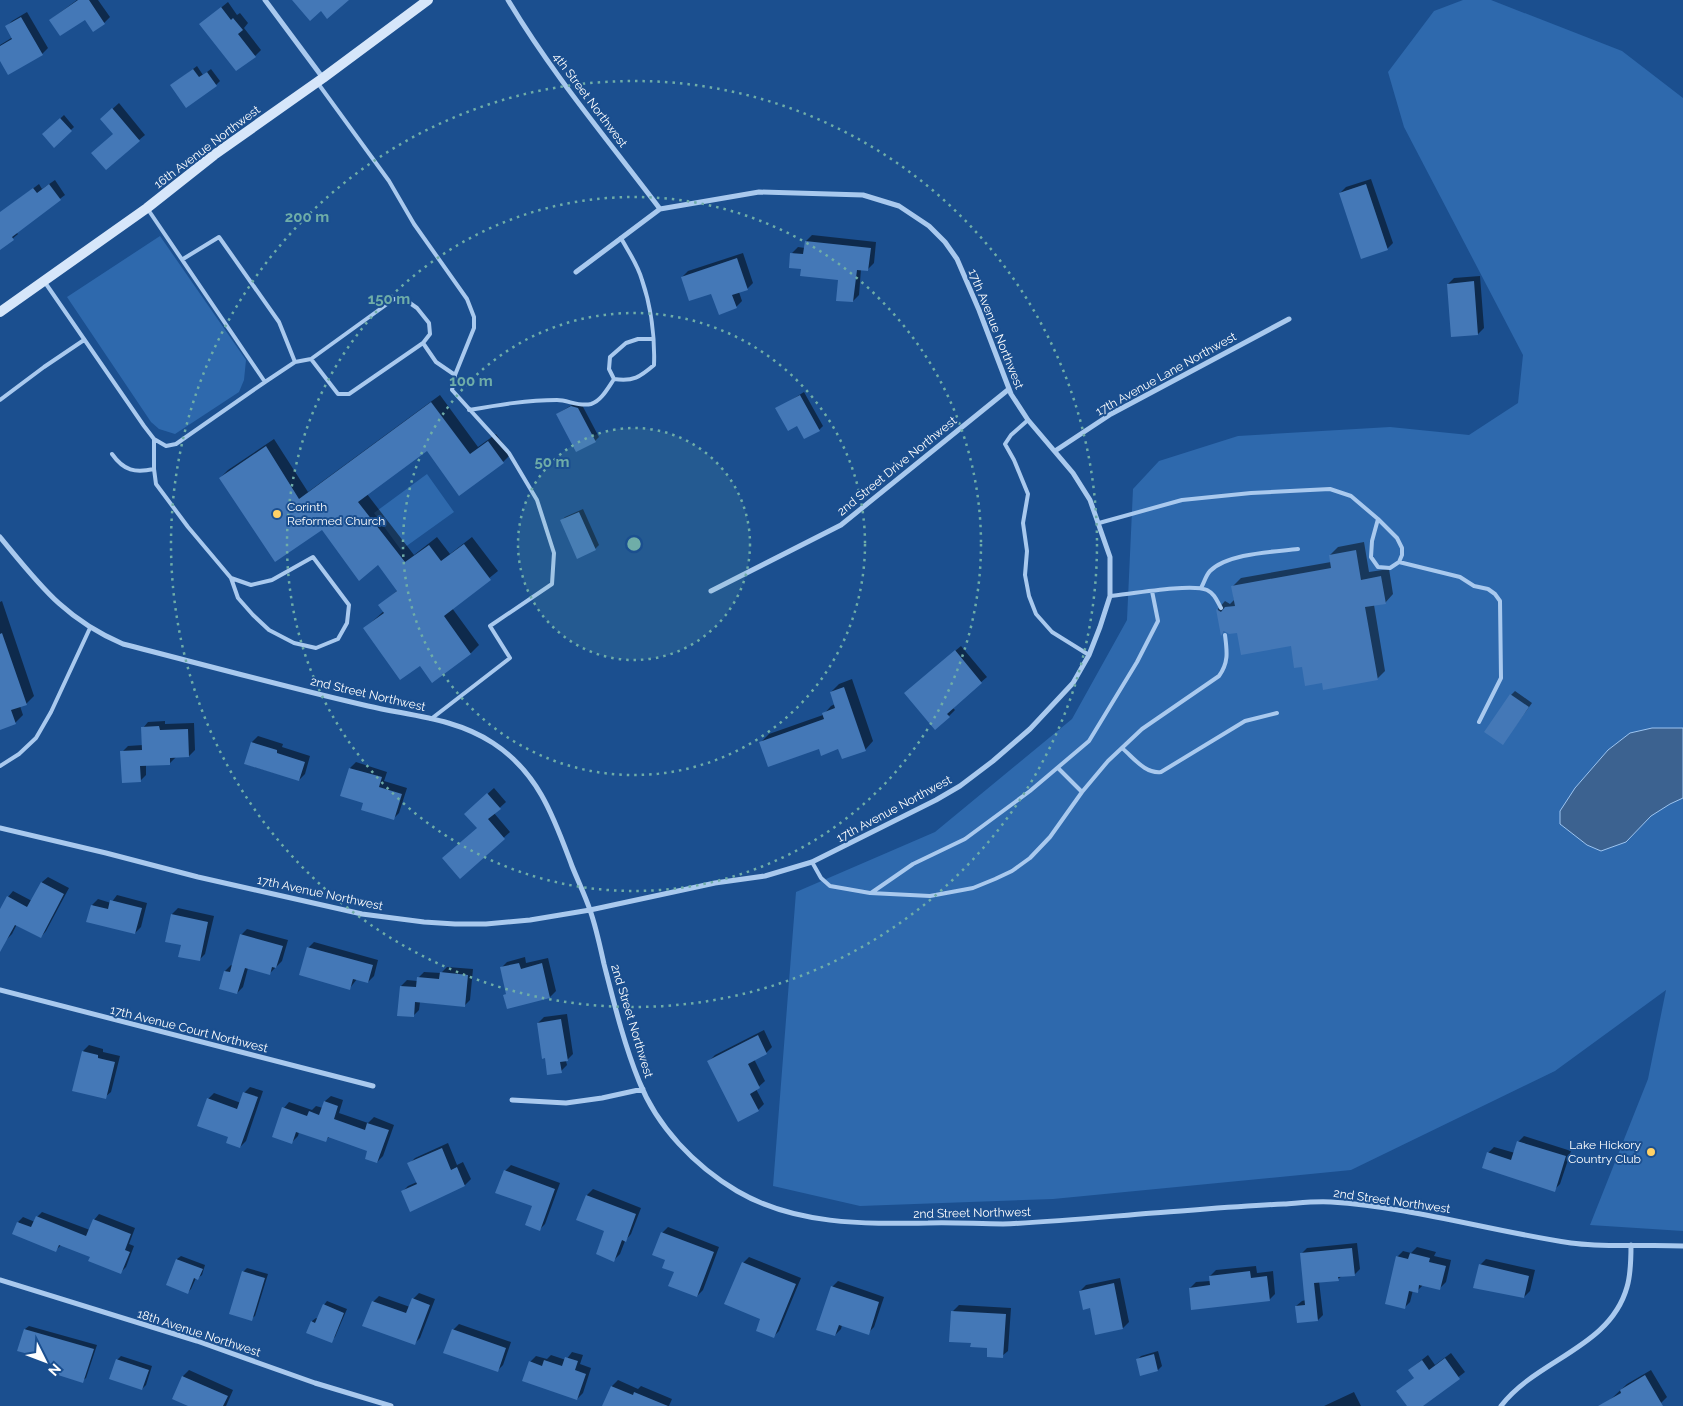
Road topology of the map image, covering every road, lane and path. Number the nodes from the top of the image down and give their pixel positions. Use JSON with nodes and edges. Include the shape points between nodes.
{"nodes":[{"id":1,"x":265,"y":0,"type":"edge"},
{"id":2,"x":428,"y":0,"type":"edge"},
{"id":3,"x":508,"y":0,"type":"edge"},
{"id":4,"x":320,"y":80,"type":"junction"},
{"id":5,"x":147,"y":208,"type":"junction"},
{"id":6,"x":660,"y":209,"type":"junction"},
{"id":7,"x":621,"y":238,"type":"junction"},
{"id":8,"x":183,"y":259,"type":"junction"},
{"id":9,"x":576,"y":272,"type":"dead end"},
{"id":10,"x":43,"y":281,"type":"junction"},
{"id":11,"x":0,"y":312,"type":"edge"},
{"id":12,"x":1289,"y":319,"type":"dead end"},
{"id":13,"x":653,"y":339,"type":"junction"},
{"id":14,"x":84,"y":340,"type":"junction"},
{"id":15,"x":424,"y":343,"type":"junction"},
{"id":16,"x":311,"y":359,"type":"junction"},
{"id":17,"x":295,"y":362,"type":"junction"},
{"id":18,"x":455,"y":375,"type":"junction"},
{"id":19,"x":614,"y":379,"type":"junction"},
{"id":20,"x":265,"y":382,"type":"junction"},
{"id":21,"x":1009,"y":389,"type":"junction"},
{"id":22,"x":0,"y":400,"type":"edge"},
{"id":23,"x":469,"y":410,"type":"junction"},
{"id":24,"x":1028,"y":420,"type":"junction"},
{"id":25,"x":154,"y":438,"type":"junction"},
{"id":26,"x":1055,"y":451,"type":"junction"},
{"id":27,"x":112,"y":454,"type":"dead end"},
{"id":28,"x":154,"y":469,"type":"junction"},
{"id":29,"x":1378,"y":518,"type":"junction"},
{"id":30,"x":1099,"y":523,"type":"junction"},
{"id":31,"x":0,"y":537,"type":"edge"},
{"id":32,"x":1298,"y":549,"type":"dead end"},
{"id":33,"x":1399,"y":562,"type":"junction"},
{"id":34,"x":231,"y":578,"type":"junction"},
{"id":35,"x":1201,"y":588,"type":"junction"},
{"id":36,"x":711,"y":591,"type":"dead end"},
{"id":37,"x":1152,"y":591,"type":"junction"},
{"id":38,"x":1110,"y":596,"type":"junction"},
{"id":39,"x":1222,"y":608,"type":"dead end"},
{"id":40,"x":90,"y":628,"type":"junction"},
{"id":41,"x":1225,"y":635,"type":"dead end"},
{"id":42,"x":1089,"y":655,"type":"junction"},
{"id":43,"x":1277,"y":713,"type":"dead end"},
{"id":44,"x":432,"y":719,"type":"junction"},
{"id":45,"x":1479,"y":722,"type":"dead end"},
{"id":46,"x":1122,"y":748,"type":"junction"},
{"id":47,"x":0,"y":766,"type":"edge"},
{"id":48,"x":1058,"y":768,"type":"junction"},
{"id":49,"x":1082,"y":792,"type":"junction"},
{"id":50,"x":0,"y":828,"type":"edge"},
{"id":51,"x":812,"y":862,"type":"junction"},
{"id":52,"x":870,"y":893,"type":"junction"},
{"id":53,"x":590,"y":910,"type":"junction"},
{"id":54,"x":0,"y":990,"type":"edge"},
{"id":55,"x":373,"y":1086,"type":"dead end"},
{"id":56,"x":642,"y":1089,"type":"junction"},
{"id":57,"x":512,"y":1100,"type":"dead end"},
{"id":58,"x":1631,"y":1245,"type":"junction"},
{"id":59,"x":1683,"y":1246,"type":"edge"},
{"id":60,"x":0,"y":1280,"type":"edge"},
{"id":61,"x":391,"y":1406,"type":"edge"},
{"id":62,"x":1501,"y":1406,"type":"edge"}],
"edges":[{"from":1,"to":4,"type":"street"},
{"from":2,"to":4,"type":"main road","name":"16th Avenue Northwest"},
{"from":3,"to":6,"type":"street","name":"4th Street Northwest","via":[[571,95]]},
{"from":4,"to":5,"type":"main road","name":"16th Avenue Northwest","via":[[214,155]]},
{"from":4,"to":18,"type":"lane","via":[[467,299],[474,317],[474,328]]},
{"from":5,"to":8,"type":"lane"},
{"from":5,"to":10,"type":"main road","name":"16th Avenue Northwest"},
{"from":6,"to":7,"type":"street"},
{"from":6,"to":21,"type":"street","name":"17th Avenue Northwest","via":[[760,192],[864,196],[899,206],[929,226],[957,258]]},
{"from":7,"to":9,"type":"street"},
{"from":7,"to":13,"type":"lane","via":[[642,279]]},
{"from":8,"to":17,"type":"lane","via":[[219,236],[279,322]]},
{"from":8,"to":20,"type":"lane"},
{"from":10,"to":11,"type":"main road","name":"16th Avenue Northwest"},
{"from":10,"to":14,"type":"lane"},
{"from":12,"to":26,"type":"street","name":"17th Avenue Lane Northwest","via":[[1110,414]]},
{"from":13,"to":19,"type":"lane","via":[[654,365],[639,378]]},
{"from":13,"to":19,"type":"lane","via":[[626,343],[610,357],[609,369]]},
{"from":14,"to":22,"type":"lane"},
{"from":14,"to":25,"type":"lane"},
{"from":15,"to":16,"type":"lane","via":[[349,394],[338,394]]},
{"from":15,"to":16,"type":"lane","via":[[430,334],[429,323],[407,301],[394,299]]},
{"from":15,"to":18,"type":"lane","via":[[436,362]]},
{"from":16,"to":17,"type":"lane"},
{"from":17,"to":20,"type":"lane"},
{"from":18,"to":23,"type":"lane","via":[[452,390]]},
{"from":19,"to":23,"type":"lane","via":[[592,404],[529,400]]},
{"from":20,"to":25,"type":"lane","via":[[176,444],[166,446]]},
{"from":21,"to":24,"type":"street","name":"17th Avenue Northwest"},
{"from":21,"to":36,"type":"street","name":"2nd Street Drive Northwest","via":[[841,525]]},
{"from":23,"to":44,"type":"lane","via":[[509,453],[537,500],[554,553],[552,584],[490,626],[510,658]]},
{"from":24,"to":26,"type":"street","name":"17th Avenue Northwest"},
{"from":24,"to":42,"type":"lane","via":[[1005,444],[1028,494],[1023,522],[1029,596],[1036,614],[1052,632]]},
{"from":25,"to":28,"type":"lane"},
{"from":26,"to":30,"type":"street","name":"17th Avenue Northwest","via":[[1078,479]]},
{"from":27,"to":28,"type":"lane","via":[[128,469],[142,472]]},
{"from":28,"to":34,"type":"lane","via":[[156,484],[165,498]]},
{"from":29,"to":30,"type":"lane","via":[[1351,496],[1330,489],[1182,500]]},
{"from":29,"to":33,"type":"lane","via":[[1402,548]]},
{"from":29,"to":33,"type":"lane","via":[[1371,556],[1378,567],[1390,568]]},
{"from":30,"to":38,"type":"street","name":"17th Avenue Northwest","via":[[1110,558]]},
{"from":31,"to":40,"type":"street","name":"2nd Street Northwest","via":[[48,594]]},
{"from":32,"to":35,"type":"lane","via":[[1242,556],[1226,562],[1210,571]]},
{"from":33,"to":45,"type":"lane","via":[[1460,577],[1474,586],[1488,589],[1500,601],[1501,678]]},
{"from":34,"to":34,"type":"lane","via":[[238,598],[253,616],[269,630],[294,643],[316,648],[338,640],[347,623],[349,605],[313,557],[272,580],[251,585]]},
{"from":35,"to":37,"type":"lane"},
{"from":35,"to":39,"type":"lane","via":[[1215,596]]},
{"from":37,"to":38,"type":"lane"},
{"from":37,"to":48,"type":"lane","via":[[1158,621],[1137,662],[1090,741]]},
{"from":38,"to":42,"type":"street","name":"17th Avenue Northwest"},
{"from":40,"to":44,"type":"street","name":"2nd Street Northwest","via":[[123,644]]},
{"from":40,"to":47,"type":"lane","via":[[52,712],[36,738],[20,754]]},
{"from":41,"to":46,"type":"lane","via":[[1227,656],[1219,676],[1142,729]]},
{"from":42,"to":51,"type":"street","name":"17th Avenue Northwest","via":[[1073,683],[1054,704],[993,761],[936,800]]},
{"from":43,"to":46,"type":"lane","via":[[1245,721],[1161,772],[1147,770]]},
{"from":44,"to":53,"type":"street","name":"2nd Street Northwest","via":[[479,734],[530,776],[559,827]]},
{"from":46,"to":49,"type":"lane"},
{"from":48,"to":49,"type":"lane"},
{"from":48,"to":52,"type":"lane","via":[[965,839],[913,864]]},
{"from":49,"to":52,"type":"lane","via":[[1050,837],[1030,858],[996,879],[973,888],[930,896]]},
{"from":50,"to":53,"type":"street","name":"17th Avenue Northwest","via":[[362,914],[424,922],[486,924]]},
{"from":51,"to":52,"type":"lane","via":[[830,886]]},
{"from":51,"to":53,"type":"street","name":"17th Avenue Northwest","via":[[764,876],[715,883]]},
{"from":53,"to":56,"type":"street","name":"2nd Street Northwest"},
{"from":54,"to":55,"type":"street","name":"17th Avenue Court Northwest"},
{"from":56,"to":57,"type":"street","via":[[566,1103]]},
{"from":56,"to":58,"type":"street","name":"2nd Street Northwest","via":[[665,1127],[710,1172],[758,1202],[812,1218],[863,1224],[1002,1224],[1327,1202],[1418,1213],[1571,1243]]},
{"from":58,"to":59,"type":"street","name":"2nd Street Northwest"},
{"from":58,"to":62,"type":"street","via":[[1627,1286],[1613,1316],[1588,1341],[1518,1387]]},
{"from":60,"to":61,"type":"street","name":"18th Avenue Northwest"}]}
